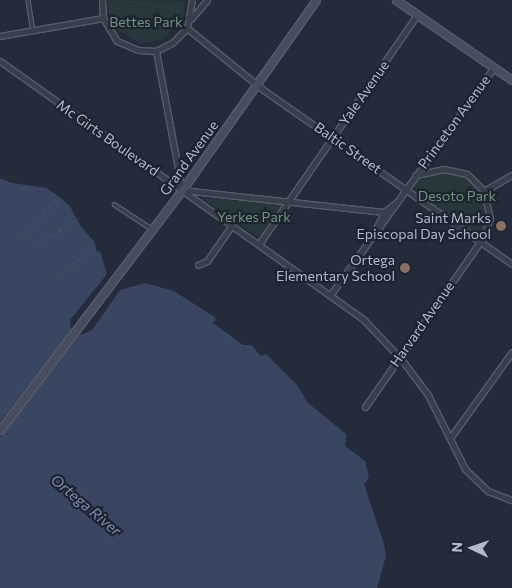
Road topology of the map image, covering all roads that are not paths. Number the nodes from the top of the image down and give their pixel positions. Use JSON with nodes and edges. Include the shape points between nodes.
{"nodes":[{"id":1,"x":28,"y":0,"type":"edge"},
{"id":2,"x":102,"y":0,"type":"edge"},
{"id":3,"x":192,"y":0,"type":"edge"},
{"id":4,"x":207,"y":0,"type":"edge"},
{"id":5,"x":316,"y":0,"type":"edge"},
{"id":6,"x":396,"y":0,"type":"edge"},
{"id":7,"x":417,"y":15,"type":"junction"},
{"id":8,"x":103,"y":18,"type":"junction"},
{"id":9,"x":189,"y":22,"type":"junction"},
{"id":10,"x":186,"y":28,"type":"junction"},
{"id":11,"x":33,"y":30,"type":"junction"},
{"id":12,"x":0,"y":36,"type":"edge"},
{"id":13,"x":156,"y":51,"type":"junction"},
{"id":14,"x":0,"y":61,"type":"edge"},
{"id":15,"x":494,"y":67,"type":"junction"},
{"id":16,"x":512,"y":80,"type":"edge"},
{"id":17,"x":257,"y":84,"type":"junction"},
{"id":18,"x":332,"y":138,"type":"junction"},
{"id":19,"x":416,"y":175,"type":"junction"},
{"id":20,"x":512,"y":175,"type":"edge"},
{"id":21,"x":407,"y":189,"type":"junction"},
{"id":22,"x":182,"y":190,"type":"junction"},
{"id":23,"x":484,"y":192,"type":"junction"},
{"id":24,"x":288,"y":201,"type":"junction"},
{"id":25,"x":397,"y":202,"type":"junction"},
{"id":26,"x":114,"y":204,"type":"dead end"},
{"id":27,"x":384,"y":212,"type":"junction"},
{"id":28,"x":232,"y":225,"type":"junction"},
{"id":29,"x":152,"y":230,"type":"junction"},
{"id":30,"x":371,"y":239,"type":"junction"},
{"id":31,"x":480,"y":242,"type":"junction"},
{"id":32,"x":259,"y":244,"type":"junction"},
{"id":33,"x":512,"y":264,"type":"edge"},
{"id":34,"x":198,"y":265,"type":"dead end"},
{"id":35,"x":331,"y":294,"type":"junction"},
{"id":36,"x":512,"y":352,"type":"edge"},
{"id":37,"x":399,"y":356,"type":"junction"},
{"id":38,"x":365,"y":407,"type":"dead end"},
{"id":39,"x":0,"y":430,"type":"edge"},
{"id":40,"x":450,"y":438,"type":"junction"},
{"id":41,"x":512,"y":500,"type":"edge"}],
"edges":[{"from":1,"to":11,"type":"lane"},
{"from":2,"to":8,"type":"street"},
{"from":3,"to":9,"type":"street"},
{"from":4,"to":9,"type":"street"},
{"from":5,"to":17,"type":"main road","name":"Grand Avenue"},
{"from":6,"to":7,"type":"main road"},
{"from":7,"to":15,"type":"main road"},
{"from":7,"to":18,"type":"street","name":"Yale Avenue"},
{"from":8,"to":11,"type":"street"},
{"from":8,"to":13,"type":"street","via":[[112,34],[125,45]]},
{"from":9,"to":10,"type":"street"},
{"from":10,"to":13,"type":"street","via":[[172,43]]},
{"from":10,"to":17,"type":"street","name":"Baltic Street"},
{"from":11,"to":12,"type":"street"},
{"from":13,"to":22,"type":"street"},
{"from":14,"to":22,"type":"street","name":"Mc Girts Boulevard"},
{"from":15,"to":16,"type":"main road"},
{"from":15,"to":19,"type":"street","name":"Princeton Avenue"},
{"from":17,"to":18,"type":"street","name":"Baltic Street"},
{"from":17,"to":22,"type":"main road","name":"Grand Avenue"},
{"from":18,"to":21,"type":"street","name":"Baltic Street"},
{"from":18,"to":24,"type":"street","name":"Yale Avenue"},
{"from":19,"to":21,"type":"street","name":"Princeton Avenue"},
{"from":19,"to":23,"type":"street","via":[[437,169],[460,171]]},
{"from":20,"to":23,"type":"street"},
{"from":21,"to":25,"type":"street","name":"Princeton Avenue"},
{"from":21,"to":31,"type":"street","name":"Baltic Street"},
{"from":22,"to":24,"type":"street"},
{"from":22,"to":28,"type":"street","name":"Mc Girts Boulevard"},
{"from":22,"to":29,"type":"main road","name":"Grand Avenue"},
{"from":23,"to":31,"type":"street","name":"Harvard Avenue","via":[[490,218]]},
{"from":24,"to":27,"type":"street"},
{"from":24,"to":32,"type":"street","name":"Yale Avenue"},
{"from":25,"to":27,"type":"street","name":"Princeton Avenue"},
{"from":25,"to":30,"type":"street","name":"Princeton Avenue"},
{"from":26,"to":29,"type":"lane"},
{"from":27,"to":30,"type":"street","name":"Princeton Avenue"},
{"from":28,"to":32,"type":"street","name":"Mc Girts Boulevard"},
{"from":28,"to":34,"type":"street","via":[[207,261]]},
{"from":29,"to":39,"type":"main road","name":"Grand Avenue"},
{"from":30,"to":35,"type":"street","name":"Princeton Avenue"},
{"from":31,"to":33,"type":"street","name":"Baltic Street"},
{"from":31,"to":37,"type":"street","name":"Harvard Avenue"},
{"from":32,"to":35,"type":"street","name":"Mc Girts Boulevard"},
{"from":35,"to":37,"type":"street","name":"Mc Girts Boulevard","via":[[364,320]]},
{"from":36,"to":40,"type":"street"},
{"from":37,"to":38,"type":"street","name":"Harvard Avenue"},
{"from":37,"to":40,"type":"street","name":"Mc Girts Boulevard","via":[[428,395]]},
{"from":40,"to":41,"type":"street","name":"Mc Girts Boulevard","via":[[472,478],[488,491]]}]}
